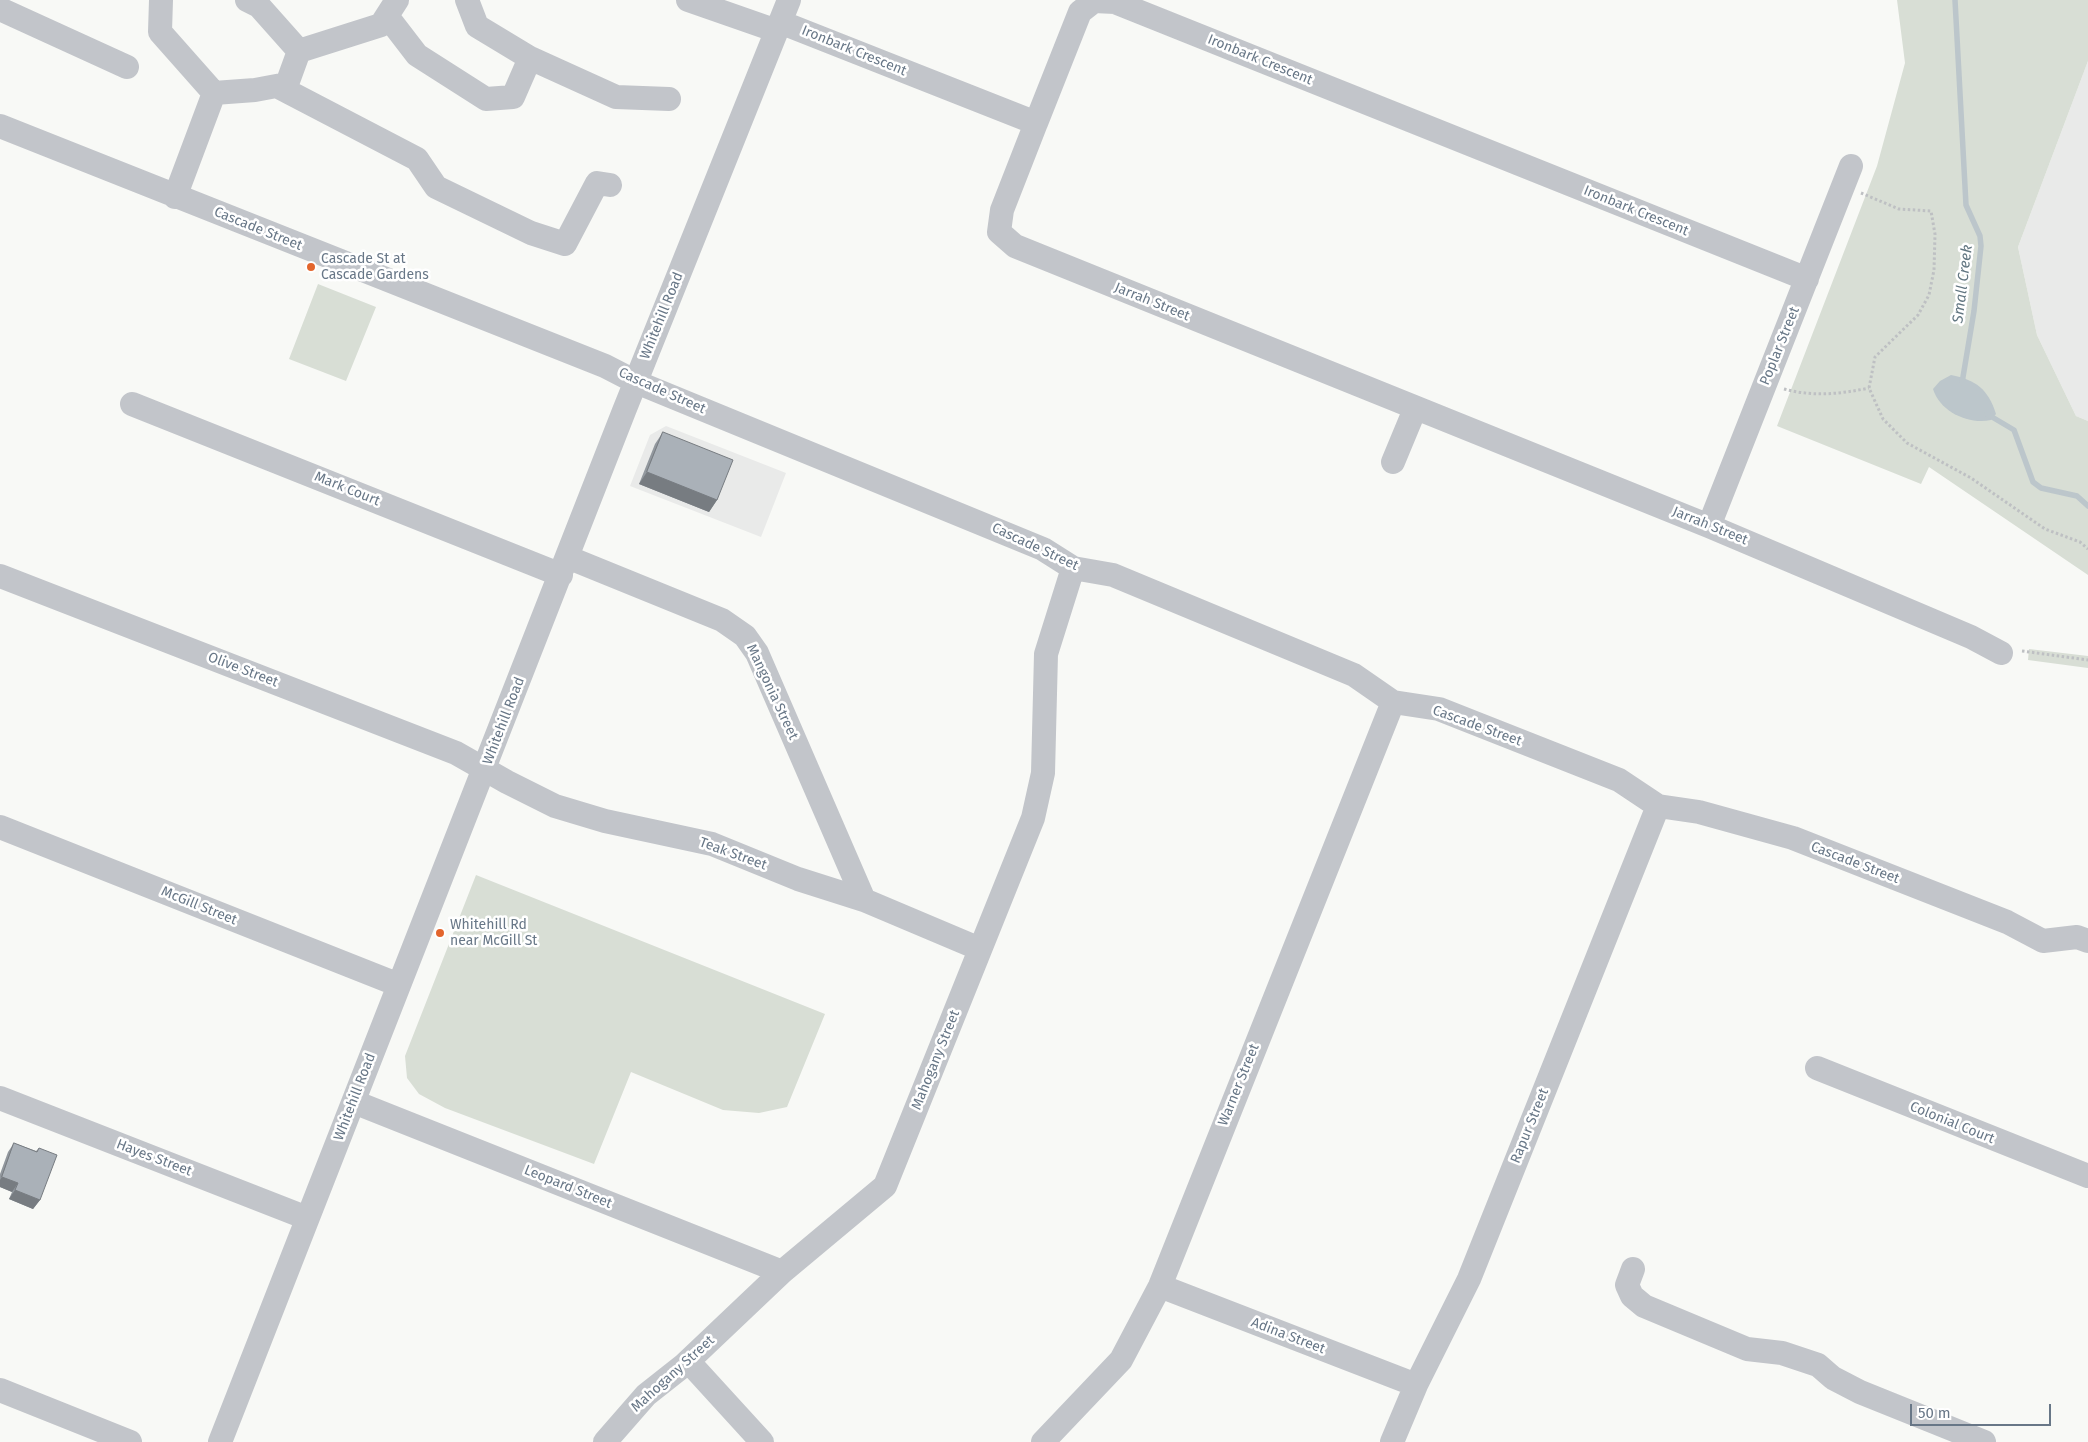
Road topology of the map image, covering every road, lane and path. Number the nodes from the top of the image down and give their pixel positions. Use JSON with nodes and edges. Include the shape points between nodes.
{"nodes":[{"id":1,"x":162,"y":0,"type":"edge"},
{"id":2,"x":247,"y":0,"type":"edge"},
{"id":3,"x":467,"y":0,"type":"edge"},
{"id":4,"x":688,"y":0,"type":"edge"},
{"id":5,"x":789,"y":0,"type":"edge"},
{"id":6,"x":392,"y":8,"type":"edge"},
{"id":7,"x":0,"y":9,"type":"edge"},
{"id":8,"x":779,"y":26,"type":"junction"},
{"id":9,"x":299,"y":51,"type":"junction"},
{"id":10,"x":530,"y":58,"type":"junction"},
{"id":11,"x":126,"y":66,"type":"dead end"},
{"id":12,"x":277,"y":86,"type":"junction"},
{"id":13,"x":214,"y":93,"type":"junction"},
{"id":14,"x":669,"y":100,"type":"dead end"},
{"id":15,"x":1036,"y":123,"type":"junction"},
{"id":16,"x":0,"y":126,"type":"edge"},
{"id":17,"x":1848,"y":175,"type":"joint"},
{"id":18,"x":610,"y":185,"type":"dead end"},
{"id":19,"x":175,"y":197,"type":"junction"},
{"id":20,"x":1807,"y":279,"type":"junction"},
{"id":21,"x":636,"y":382,"type":"junction"},
{"id":22,"x":1765,"y":383,"type":"junction"},
{"id":23,"x":1869,"y":388,"type":"junction"},
{"id":24,"x":132,"y":404,"type":"dead end"},
{"id":25,"x":1415,"y":409,"type":"junction"},
{"id":26,"x":1393,"y":462,"type":"dead end"},
{"id":27,"x":1709,"y":526,"type":"junction"},
{"id":28,"x":2088,"y":549,"type":"edge"},
{"id":29,"x":564,"y":566,"type":"junction"},
{"id":30,"x":1074,"y":568,"type":"junction"},
{"id":31,"x":0,"y":576,"type":"edge"},
{"id":32,"x":2001,"y":653,"type":"joint"},
{"id":33,"x":2088,"y":660,"type":"edge"},
{"id":34,"x":1393,"y":702,"type":"junction"},
{"id":35,"x":485,"y":769,"type":"junction"},
{"id":36,"x":1658,"y":806,"type":"junction"},
{"id":37,"x":0,"y":827,"type":"edge"},
{"id":38,"x":864,"y":900,"type":"junction"},
{"id":39,"x":2088,"y":941,"type":"edge"},
{"id":40,"x":980,"y":950,"type":"junction"},
{"id":41,"x":399,"y":985,"type":"junction"},
{"id":42,"x":1817,"y":1068,"type":"dead end"},
{"id":43,"x":0,"y":1098,"type":"edge"},
{"id":44,"x":354,"y":1102,"type":"junction"},
{"id":45,"x":2088,"y":1176,"type":"edge"},
{"id":46,"x":307,"y":1218,"type":"junction"},
{"id":47,"x":1633,"y":1269,"type":"dead end"},
{"id":48,"x":782,"y":1272,"type":"junction"},
{"id":49,"x":1160,"y":1286,"type":"junction"},
{"id":50,"x":688,"y":1361,"type":"junction"},
{"id":51,"x":1416,"y":1385,"type":"junction"},
{"id":52,"x":0,"y":1390,"type":"edge"},
{"id":53,"x":130,"y":1442,"type":"edge"},
{"id":54,"x":220,"y":1442,"type":"edge"},
{"id":55,"x":605,"y":1442,"type":"edge"},
{"id":56,"x":762,"y":1442,"type":"edge"},
{"id":57,"x":1042,"y":1442,"type":"edge"},
{"id":58,"x":1392,"y":1442,"type":"edge"},
{"id":59,"x":1984,"y":1442,"type":"edge"}],
"edges":[{"from":1,"to":13,"type":"street","via":[[160,32]]},
{"from":2,"to":9,"type":"street","via":[[259,6]]},
{"from":3,"to":10,"type":"street","via":[[477,26]]},
{"from":4,"to":8,"type":"street","name":"Ironbark Crescent"},
{"from":5,"to":8,"type":"street","name":"Whitehill Road"},
{"from":6,"to":9,"type":"street","via":[[381,25]]},
{"from":6,"to":10,"type":"street","via":[[417,55],[486,99],[512,97]]},
{"from":7,"to":11,"type":"street"},
{"from":8,"to":15,"type":"street","name":"Ironbark Crescent"},
{"from":8,"to":21,"type":"street","name":"Whitehill Road"},
{"from":9,"to":12,"type":"street","via":[[287,84]]},
{"from":10,"to":14,"type":"street","via":[[616,97]]},
{"from":12,"to":13,"type":"street"},
{"from":12,"to":18,"type":"street","via":[[417,159],[436,187],[531,233],[565,244],[597,183]]},
{"from":13,"to":19,"type":"street"},
{"from":15,"to":20,"type":"street","name":"Ironbark Crescent","via":[[1080,12],[1094,1],[1115,2]]},
{"from":15,"to":25,"type":"street","name":"Jarrah Street","via":[[1002,210],[999,232],[1015,246]]},
{"from":16,"to":19,"type":"street","name":"Cascade Street"},
{"from":17,"to":20,"type":"street","name":"Poplar Street"},
{"from":17,"to":23,"type":"path","via":[[1899,209],[1931,211],[1935,234],[1934,270],[1929,295],[1918,315],[1875,357]]},
{"from":19,"to":21,"type":"street","name":"Cascade Street","via":[[606,366]]},
{"from":20,"to":22,"type":"street","name":"Poplar Street"},
{"from":21,"to":29,"type":"street","name":"Whitehill Road"},
{"from":21,"to":30,"type":"street","name":"Cascade Street","via":[[1043,548]]},
{"from":22,"to":23,"type":"path","via":[[1817,395]]},
{"from":22,"to":27,"type":"street","name":"Poplar Street"},
{"from":23,"to":28,"type":"path","via":[[1883,419],[1907,443],[1971,478],[2045,529],[2080,542]]},
{"from":24,"to":29,"type":"street","name":"Mark Court"},
{"from":25,"to":26,"type":"street"},
{"from":25,"to":27,"type":"street","name":"Jarrah Street"},
{"from":27,"to":32,"type":"street","name":"Jarrah Street","via":[[1971,637]]},
{"from":29,"to":35,"type":"street","name":"Whitehill Road"},
{"from":29,"to":38,"type":"street","name":"Mangonia Street","via":[[722,620],[745,636],[757,653]]},
{"from":30,"to":34,"type":"street","name":"Cascade Street","via":[[1113,575],[1345,671]]},
{"from":30,"to":40,"type":"street","name":"Mahogany Street","via":[[1046,654],[1044,773],[1033,818]]},
{"from":31,"to":35,"type":"street","name":"Olive Street","via":[[456,753]]},
{"from":32,"to":33,"type":"path","via":[[2022,651]]},
{"from":34,"to":36,"type":"street","name":"Cascade Street","via":[[1448,713],[1619,780]]},
{"from":34,"to":49,"type":"street","name":"Warner Street"},
{"from":35,"to":38,"type":"street","name":"Teak Street","via":[[555,806],[712,844],[798,879]]},
{"from":35,"to":41,"type":"street","name":"Whitehill Road"},
{"from":36,"to":39,"type":"street","name":"Cascade Street","via":[[1698,812],[1793,838],[2007,922],[2043,941],[2072,937]]},
{"from":36,"to":51,"type":"street","name":"Rapur Street","via":[[1470,1279]]},
{"from":37,"to":41,"type":"street","name":"McGill Street"},
{"from":38,"to":40,"type":"street","name":"Teak Street"},
{"from":40,"to":48,"type":"street","name":"Mahogany Street","via":[[884,1186]]},
{"from":41,"to":44,"type":"street","name":"Whitehill Road"},
{"from":42,"to":45,"type":"street","name":"Colonial Court"},
{"from":43,"to":46,"type":"street","name":"Hayes Street"},
{"from":44,"to":46,"type":"street","name":"Whitehill Road"},
{"from":44,"to":48,"type":"street","name":"Leopard Street"},
{"from":46,"to":54,"type":"street","name":"Whitehill Road"},
{"from":47,"to":59,"type":"street","via":[[1627,1285],[1632,1296],[1644,1306],[1747,1349],[1782,1353],[1811,1363],[1860,1392]]},
{"from":48,"to":50,"type":"street","name":"Mahogany Street"},
{"from":49,"to":51,"type":"street","name":"Adina Street"},
{"from":49,"to":57,"type":"street","name":"Warner Street","via":[[1121,1360]]},
{"from":50,"to":55,"type":"street","name":"Mahogany Street","via":[[646,1394]]},
{"from":50,"to":56,"type":"street"},
{"from":51,"to":58,"type":"street","name":"Rapur Street"},
{"from":52,"to":53,"type":"street"}]}
